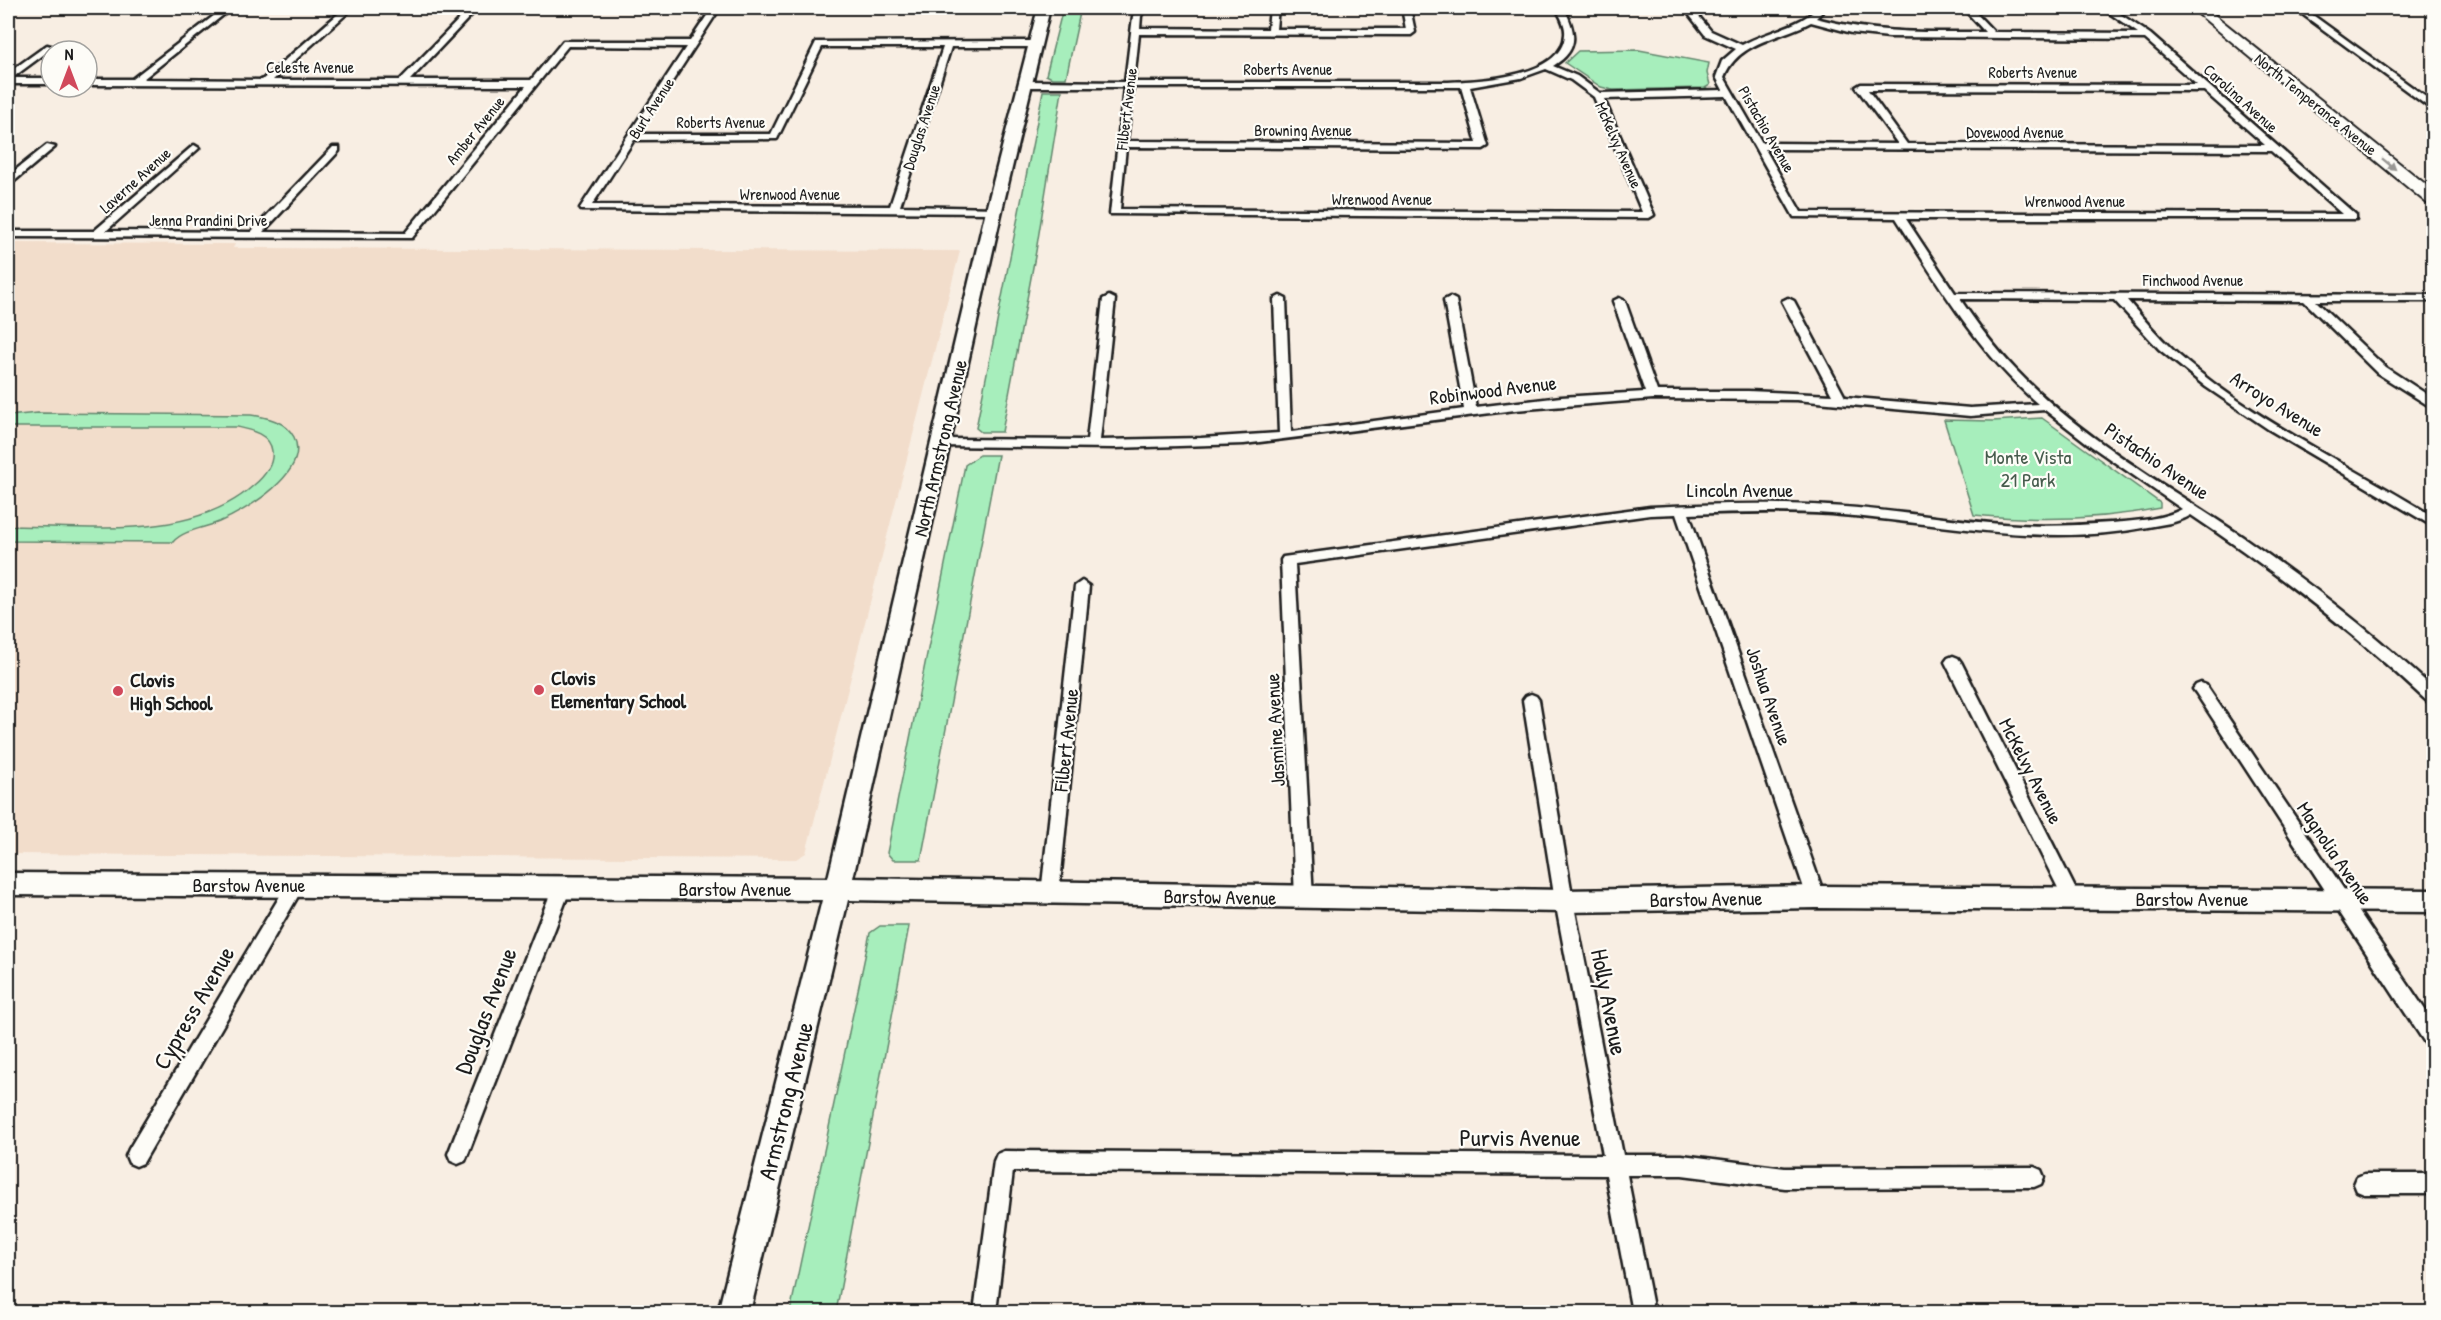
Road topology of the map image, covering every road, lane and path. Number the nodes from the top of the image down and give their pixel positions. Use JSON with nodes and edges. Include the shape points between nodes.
{"nodes":[{"id":1,"x":228,"y":8,"type":"edge"},
{"id":2,"x":350,"y":8,"type":"edge"},
{"id":3,"x":474,"y":8,"type":"edge"},
{"id":4,"x":716,"y":8,"type":"edge"},
{"id":5,"x":1044,"y":8,"type":"edge"},
{"id":6,"x":1142,"y":8,"type":"edge"},
{"id":7,"x":1274,"y":8,"type":"edge"},
{"id":8,"x":1406,"y":8,"type":"edge"},
{"id":9,"x":1560,"y":8,"type":"edge"},
{"id":10,"x":1688,"y":8,"type":"edge"},
{"id":11,"x":1822,"y":8,"type":"edge"},
{"id":12,"x":1967,"y":8,"type":"edge"},
{"id":13,"x":2106,"y":8,"type":"edge"},
{"id":14,"x":2198,"y":8,"type":"edge"},
{"id":15,"x":2217,"y":8,"type":"edge"},
{"id":16,"x":2298,"y":8,"type":"edge"},
{"id":17,"x":1810,"y":19,"type":"junction"},
{"id":18,"x":1135,"y":31,"type":"junction"},
{"id":19,"x":1272,"y":31,"type":"junction"},
{"id":20,"x":1991,"y":34,"type":"junction"},
{"id":21,"x":2147,"y":36,"type":"junction"},
{"id":22,"x":692,"y":44,"type":"junction"},
{"id":23,"x":948,"y":44,"type":"junction"},
{"id":24,"x":1036,"y":44,"type":"junction"},
{"id":25,"x":1741,"y":48,"type":"junction"},
{"id":26,"x":39,"y":55,"type":"edge"},
{"id":27,"x":1546,"y":66,"type":"junction"},
{"id":28,"x":8,"y":79,"type":"edge"},
{"id":29,"x":39,"y":80,"type":"edge"},
{"id":30,"x":99,"y":81,"type":"edge"},
{"id":31,"x":134,"y":82,"type":"junction"},
{"id":32,"x":266,"y":82,"type":"junction"},
{"id":33,"x":402,"y":83,"type":"junction"},
{"id":34,"x":533,"y":83,"type":"junction"},
{"id":35,"x":1027,"y":84,"type":"junction"},
{"id":36,"x":1130,"y":84,"type":"junction"},
{"id":37,"x":1465,"y":85,"type":"junction"},
{"id":38,"x":2205,"y":88,"type":"junction"},
{"id":39,"x":1727,"y":93,"type":"junction"},
{"id":40,"x":1598,"y":96,"type":"junction"},
{"id":41,"x":2433,"y":108,"type":"edge"},
{"id":42,"x":632,"y":137,"type":"junction"},
{"id":43,"x":1122,"y":144,"type":"junction"},
{"id":44,"x":1758,"y":146,"type":"junction"},
{"id":45,"x":50,"y":147,"type":"dead end"},
{"id":46,"x":1905,"y":147,"type":"junction"},
{"id":47,"x":194,"y":148,"type":"dead end"},
{"id":48,"x":2273,"y":148,"type":"junction"},
{"id":49,"x":336,"y":149,"type":"dead end"},
{"id":50,"x":8,"y":181,"type":"edge"},
{"id":51,"x":2433,"y":181,"type":"edge"},
{"id":52,"x":2433,"y":200,"type":"edge"},
{"id":53,"x":585,"y":208,"type":"joint"},
{"id":54,"x":894,"y":210,"type":"junction"},
{"id":55,"x":994,"y":210,"type":"junction"},
{"id":56,"x":1114,"y":212,"type":"joint"},
{"id":57,"x":1649,"y":215,"type":"joint"},
{"id":58,"x":1798,"y":215,"type":"joint"},
{"id":59,"x":1899,"y":215,"type":"junction"},
{"id":60,"x":2352,"y":217,"type":"joint"},
{"id":61,"x":8,"y":234,"type":"edge"},
{"id":62,"x":97,"y":234,"type":"junction"},
{"id":63,"x":254,"y":235,"type":"junction"},
{"id":64,"x":408,"y":236,"type":"joint"},
{"id":65,"x":1952,"y":296,"type":"junction"},
{"id":66,"x":2117,"y":296,"type":"junction"},
{"id":67,"x":2306,"y":297,"type":"junction"},
{"id":68,"x":2433,"y":298,"type":"edge"},
{"id":69,"x":1109,"y":299,"type":"dead end"},
{"id":70,"x":1280,"y":299,"type":"dead end"},
{"id":71,"x":1450,"y":300,"type":"dead end"},
{"id":72,"x":1618,"y":300,"type":"dead end"},
{"id":73,"x":1788,"y":300,"type":"dead end"},
{"id":74,"x":1652,"y":395,"type":"junction"},
{"id":75,"x":1841,"y":400,"type":"junction"},
{"id":76,"x":2433,"y":405,"type":"edge"},
{"id":77,"x":2048,"y":406,"type":"junction"},
{"id":78,"x":1472,"y":412,"type":"junction"},
{"id":79,"x":1286,"y":436,"type":"junction"},
{"id":80,"x":941,"y":443,"type":"junction"},
{"id":81,"x":1093,"y":444,"type":"junction"},
{"id":82,"x":1681,"y":509,"type":"junction"},
{"id":83,"x":2192,"y":509,"type":"junction"},
{"id":84,"x":2433,"y":523,"type":"edge"},
{"id":85,"x":1288,"y":560,"type":"joint"},
{"id":86,"x":1082,"y":586,"type":"dead end"},
{"id":87,"x":1953,"y":662,"type":"dead end"},
{"id":88,"x":2201,"y":689,"type":"dead end"},
{"id":89,"x":2433,"y":698,"type":"edge"},
{"id":90,"x":1531,"y":700,"type":"dead end"},
{"id":91,"x":295,"y":886,"type":"junction"},
{"id":92,"x":562,"y":887,"type":"junction"},
{"id":93,"x":10,"y":888,"type":"edge"},
{"id":94,"x":838,"y":889,"type":"junction"},
{"id":95,"x":1050,"y":894,"type":"junction"},
{"id":96,"x":1816,"y":897,"type":"junction"},
{"id":97,"x":1304,"y":898,"type":"junction"},
{"id":98,"x":2072,"y":899,"type":"junction"},
{"id":99,"x":2341,"y":900,"type":"junction"},
{"id":100,"x":1564,"y":901,"type":"junction"},
{"id":101,"x":2433,"y":901,"type":"edge"},
{"id":102,"x":2433,"y":1040,"type":"edge"},
{"id":103,"x":458,"y":1154,"type":"dead end"},
{"id":104,"x":136,"y":1156,"type":"dead end"},
{"id":105,"x":1614,"y":1164,"type":"junction"},
{"id":106,"x":2034,"y":1177,"type":"dead end"},
{"id":107,"x":2364,"y":1184,"type":"dead end"},
{"id":108,"x":2433,"y":1184,"type":"edge"},
{"id":109,"x":734,"y":1312,"type":"edge"},
{"id":110,"x":985,"y":1312,"type":"edge"},
{"id":111,"x":1643,"y":1312,"type":"edge"}],
"edges":[{"from":1,"to":31,"type":"street"},
{"from":2,"to":32,"type":"street"},
{"from":3,"to":33,"type":"street"},
{"from":4,"to":22,"type":"street","name":"Burl Avenue"},
{"from":5,"to":24,"type":"street","name":"North Armstrong Avenue"},
{"from":6,"to":18,"type":"street","name":"Filbert Avenue"},
{"from":7,"to":19,"type":"street"},
{"from":8,"to":19,"type":"street","via":[[1411,32]]},
{"from":9,"to":27,"type":"street","via":[[1570,34],[1568,46]]},
{"from":10,"to":25,"type":"street","via":[[1708,33]]},
{"from":11,"to":17,"type":"street","name":"Pistachio Avenue"},
{"from":12,"to":20,"type":"street"},
{"from":13,"to":21,"type":"street","name":"Carolina Avenue"},
{"from":14,"to":52,"type":"main road","name":"North Temperance Avenue","one_way":true},
{"from":15,"to":51,"type":"main road","name":"North Temperance Avenue"},
{"from":16,"to":41,"type":"street"},
{"from":17,"to":20,"type":"street","via":[[1872,33]]},
{"from":17,"to":25,"type":"street","name":"Pistachio Avenue"},
{"from":18,"to":19,"type":"street"},
{"from":18,"to":36,"type":"street","name":"Filbert Avenue"},
{"from":20,"to":21,"type":"street"},
{"from":21,"to":38,"type":"street","name":"Carolina Avenue"},
{"from":22,"to":34,"type":"street","name":"Amber Avenue","via":[[566,43]]},
{"from":22,"to":42,"type":"street","name":"Burl Avenue"},
{"from":23,"to":24,"type":"street"},
{"from":23,"to":42,"type":"street","name":"Roberts Avenue","via":[[819,44],[774,137]]},
{"from":23,"to":54,"type":"street","name":"Douglas Avenue"},
{"from":24,"to":35,"type":"street","name":"North Armstrong Avenue"},
{"from":25,"to":39,"type":"street","name":"Pistachio Avenue","via":[[1722,66],[1720,77]]},
{"from":26,"to":28,"type":"street"},
{"from":27,"to":37,"type":"street","name":"Roberts Avenue","via":[[1511,79]]},
{"from":27,"to":40,"type":"street","name":"McKelvy Avenue","via":[[1569,74]]},
{"from":28,"to":29,"type":"street"},
{"from":30,"to":31,"type":"street","name":"Celeste Avenue"},
{"from":31,"to":32,"type":"street","name":"Celeste Avenue"},
{"from":32,"to":33,"type":"street","name":"Celeste Avenue"},
{"from":33,"to":34,"type":"street","name":"Celeste Avenue"},
{"from":34,"to":64,"type":"street","name":"Amber Avenue"},
{"from":35,"to":36,"type":"street","name":"Roberts Avenue"},
{"from":35,"to":55,"type":"street","name":"North Armstrong Avenue"},
{"from":36,"to":37,"type":"street","name":"Roberts Avenue"},
{"from":36,"to":43,"type":"street","name":"Filbert Avenue"},
{"from":37,"to":43,"type":"street","name":"Browning Avenue","via":[[1483,146]]},
{"from":38,"to":46,"type":"street","name":"Roberts Avenue","via":[[1862,87]]},
{"from":38,"to":48,"type":"street","name":"Carolina Avenue"},
{"from":39,"to":40,"type":"street"},
{"from":39,"to":44,"type":"street","name":"Pistachio Avenue"},
{"from":40,"to":57,"type":"street","name":"McKelvy Avenue"},
{"from":42,"to":53,"type":"street","name":"Burl Avenue"},
{"from":43,"to":56,"type":"street","name":"Filbert Avenue"},
{"from":44,"to":46,"type":"street","name":"Dovewood Avenue"},
{"from":44,"to":58,"type":"street","name":"Pistachio Avenue"},
{"from":45,"to":50,"type":"street"},
{"from":46,"to":48,"type":"street","name":"Dovewood Avenue"},
{"from":47,"to":62,"type":"street","name":"Laverne Avenue"},
{"from":48,"to":60,"type":"street","name":"Carolina Avenue"},
{"from":49,"to":63,"type":"street"},
{"from":53,"to":54,"type":"street","name":"Wrenwood Avenue"},
{"from":54,"to":55,"type":"street","name":"Wrenwood Avenue"},
{"from":55,"to":80,"type":"street","name":"North Armstrong Avenue"},
{"from":56,"to":57,"type":"street","name":"Wrenwood Avenue"},
{"from":58,"to":59,"type":"street","name":"Wrenwood Avenue"},
{"from":59,"to":60,"type":"street","name":"Wrenwood Avenue"},
{"from":59,"to":65,"type":"street","name":"Pistachio Avenue"},
{"from":61,"to":62,"type":"street","name":"Jenna Prandini Drive"},
{"from":62,"to":63,"type":"street","name":"Jenna Prandini Drive"},
{"from":63,"to":64,"type":"street","name":"Jenna Prandini Drive"},
{"from":65,"to":66,"type":"street","name":"Finchwood Avenue"},
{"from":65,"to":77,"type":"street","name":"Pistachio Avenue","via":[[1986,343]]},
{"from":66,"to":67,"type":"street","name":"Finchwood Avenue"},
{"from":66,"to":84,"type":"street","name":"Arroyo Avenue","via":[[2178,360],[2246,411]]},
{"from":67,"to":68,"type":"street","name":"Finchwood Avenue"},
{"from":67,"to":76,"type":"street","via":[[2381,370]]},
{"from":69,"to":81,"type":"street"},
{"from":70,"to":79,"type":"street"},
{"from":71,"to":78,"type":"street"},
{"from":72,"to":74,"type":"street"},
{"from":73,"to":75,"type":"street"},
{"from":74,"to":75,"type":"street","name":"Robinwood Avenue"},
{"from":74,"to":78,"type":"street","name":"Robinwood Avenue"},
{"from":75,"to":77,"type":"street","name":"Robinwood Avenue","via":[[1986,414]]},
{"from":77,"to":83,"type":"street","name":"Pistachio Avenue","via":[[2117,460]]},
{"from":78,"to":79,"type":"street","name":"Robinwood Avenue"},
{"from":79,"to":81,"type":"street","name":"Robinwood Avenue"},
{"from":80,"to":81,"type":"street","name":"Robinwood Avenue"},
{"from":80,"to":94,"type":"street","name":"North Armstrong Avenue"},
{"from":82,"to":83,"type":"street","name":"Lincoln Avenue","via":[[1830,510],[2008,529],[2067,531],[2132,526],[2178,517]]},
{"from":82,"to":85,"type":"street","name":"Lincoln Avenue","via":[[1617,514]]},
{"from":82,"to":96,"type":"street","name":"Joshua Avenue"},
{"from":83,"to":89,"type":"street","name":"Pistachio Avenue","via":[[2297,582]]},
{"from":85,"to":97,"type":"street","name":"Jasmine Avenue"},
{"from":86,"to":95,"type":"street","name":"Filbert Avenue"},
{"from":87,"to":98,"type":"street","name":"McKelvy Avenue"},
{"from":88,"to":99,"type":"street","name":"Magnolia Avenue"},
{"from":90,"to":100,"type":"street","name":"Holly Avenue"},
{"from":91,"to":92,"type":"street","name":"Barstow Avenue"},
{"from":91,"to":93,"type":"street","name":"Barstow Avenue"},
{"from":91,"to":104,"type":"street","name":"Cypress Avenue"},
{"from":92,"to":94,"type":"street","name":"Barstow Avenue"},
{"from":92,"to":103,"type":"street","name":"Douglas Avenue"},
{"from":94,"to":95,"type":"street","name":"Barstow Avenue"},
{"from":94,"to":109,"type":"street","name":"Armstrong Avenue"},
{"from":95,"to":97,"type":"street","name":"Barstow Avenue"},
{"from":96,"to":98,"type":"street","name":"Barstow Avenue"},
{"from":96,"to":100,"type":"street","name":"Barstow Avenue"},
{"from":97,"to":100,"type":"street","name":"Barstow Avenue"},
{"from":98,"to":99,"type":"street","name":"Barstow Avenue"},
{"from":99,"to":101,"type":"street","name":"Barstow Avenue"},
{"from":99,"to":102,"type":"street","name":"Magnolia Avenue"},
{"from":100,"to":105,"type":"street","name":"Holly Avenue"},
{"from":105,"to":106,"type":"street","name":"Purvis Avenue","via":[[1682,1165],[1785,1179]]},
{"from":105,"to":110,"type":"street","name":"Purvis Avenue","via":[[1004,1161]]},
{"from":105,"to":111,"type":"street","name":"Holly Avenue"},
{"from":107,"to":108,"type":"street"}]}
